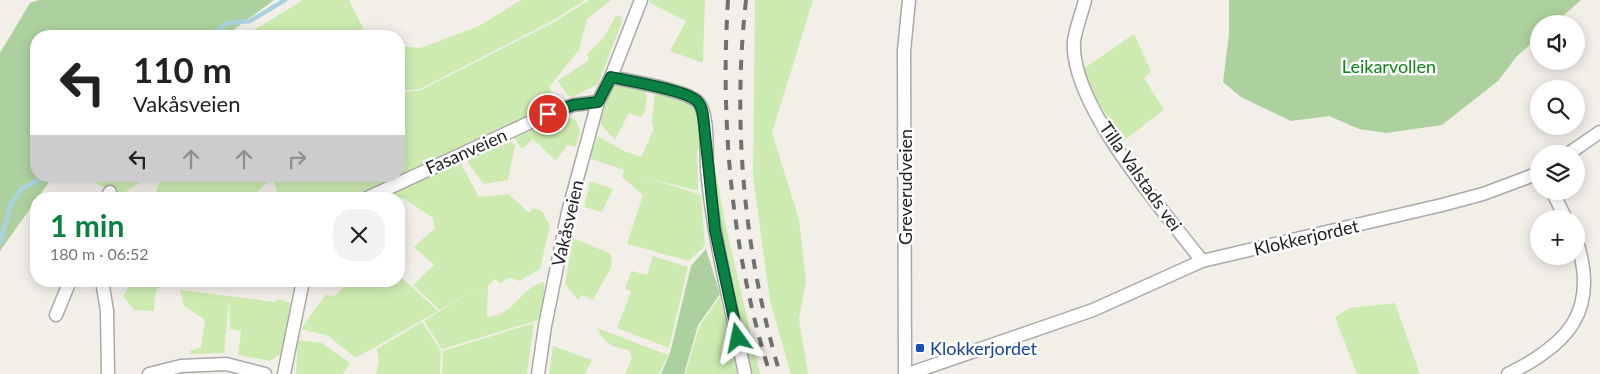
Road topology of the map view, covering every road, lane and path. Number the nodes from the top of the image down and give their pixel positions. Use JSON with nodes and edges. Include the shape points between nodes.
{"nodes":[{"id":1,"x":641,"y":0,"type":"edge"},
{"id":2,"x":909,"y":0,"type":"edge"},
{"id":3,"x":1085,"y":0,"type":"edge"},
{"id":4,"x":611,"y":77,"type":"junction"},
{"id":5,"x":598,"y":102,"type":"junction"},
{"id":6,"x":1600,"y":132,"type":"edge"},
{"id":7,"x":1581,"y":145,"type":"edge"},
{"id":8,"x":1530,"y":176,"type":"edge"},
{"id":9,"x":405,"y":180,"type":"edge"},
{"id":10,"x":402,"y":182,"type":"edge"},
{"id":11,"x":380,"y":192,"type":"edge"},
{"id":12,"x":1202,"y":261,"type":"junction"},
{"id":13,"x":1583,"y":265,"type":"edge"},
{"id":14,"x":68,"y":287,"type":"edge"},
{"id":15,"x":103,"y":287,"type":"edge"},
{"id":16,"x":302,"y":287,"type":"edge"},
{"id":17,"x":56,"y":315,"type":"dead end"},
{"id":18,"x":108,"y":374,"type":"edge"},
{"id":19,"x":150,"y":374,"type":"edge"},
{"id":20,"x":265,"y":374,"type":"edge"},
{"id":21,"x":284,"y":374,"type":"edge"},
{"id":22,"x":538,"y":374,"type":"edge"},
{"id":23,"x":745,"y":374,"type":"edge"},
{"id":24,"x":907,"y":374,"type":"edge"},
{"id":25,"x":1508,"y":374,"type":"edge"}],
"edges":[{"from":1,"to":4,"type":"street","name":"Vakåsveien"},
{"from":2,"to":24,"type":"street","name":"Greverudveien","via":[[904,51]]},
{"from":3,"to":12,"type":"street","name":"Tilla Valstads vei","via":[[1074,41],[1078,77],[1119,151]]},
{"from":4,"to":5,"type":"street","name":"Vakåsveien"},
{"from":4,"to":23,"type":"street","via":[[692,97],[700,105],[715,230]]},
{"from":5,"to":9,"type":"street","name":"Fasanveien","via":[[573,105],[548,114]]},
{"from":5,"to":22,"type":"street","name":"Vakåsveien","via":[[567,219]]},
{"from":6,"to":7,"type":"street"},
{"from":8,"to":12,"type":"street","name":"Klokkerjordet","via":[[1442,205]]},
{"from":10,"to":11,"type":"street","name":"Fasanveien"},
{"from":12,"to":24,"type":"street","name":"Klokkerjordet","via":[[1093,310]]},
{"from":13,"to":25,"type":"street","via":[[1586,274],[1581,311],[1557,345]]},
{"from":14,"to":17,"type":"street"},
{"from":15,"to":18,"type":"street","via":[[107,311]]},
{"from":16,"to":21,"type":"street"},
{"from":19,"to":20,"type":"street","via":[[181,366],[226,364]]}]}
